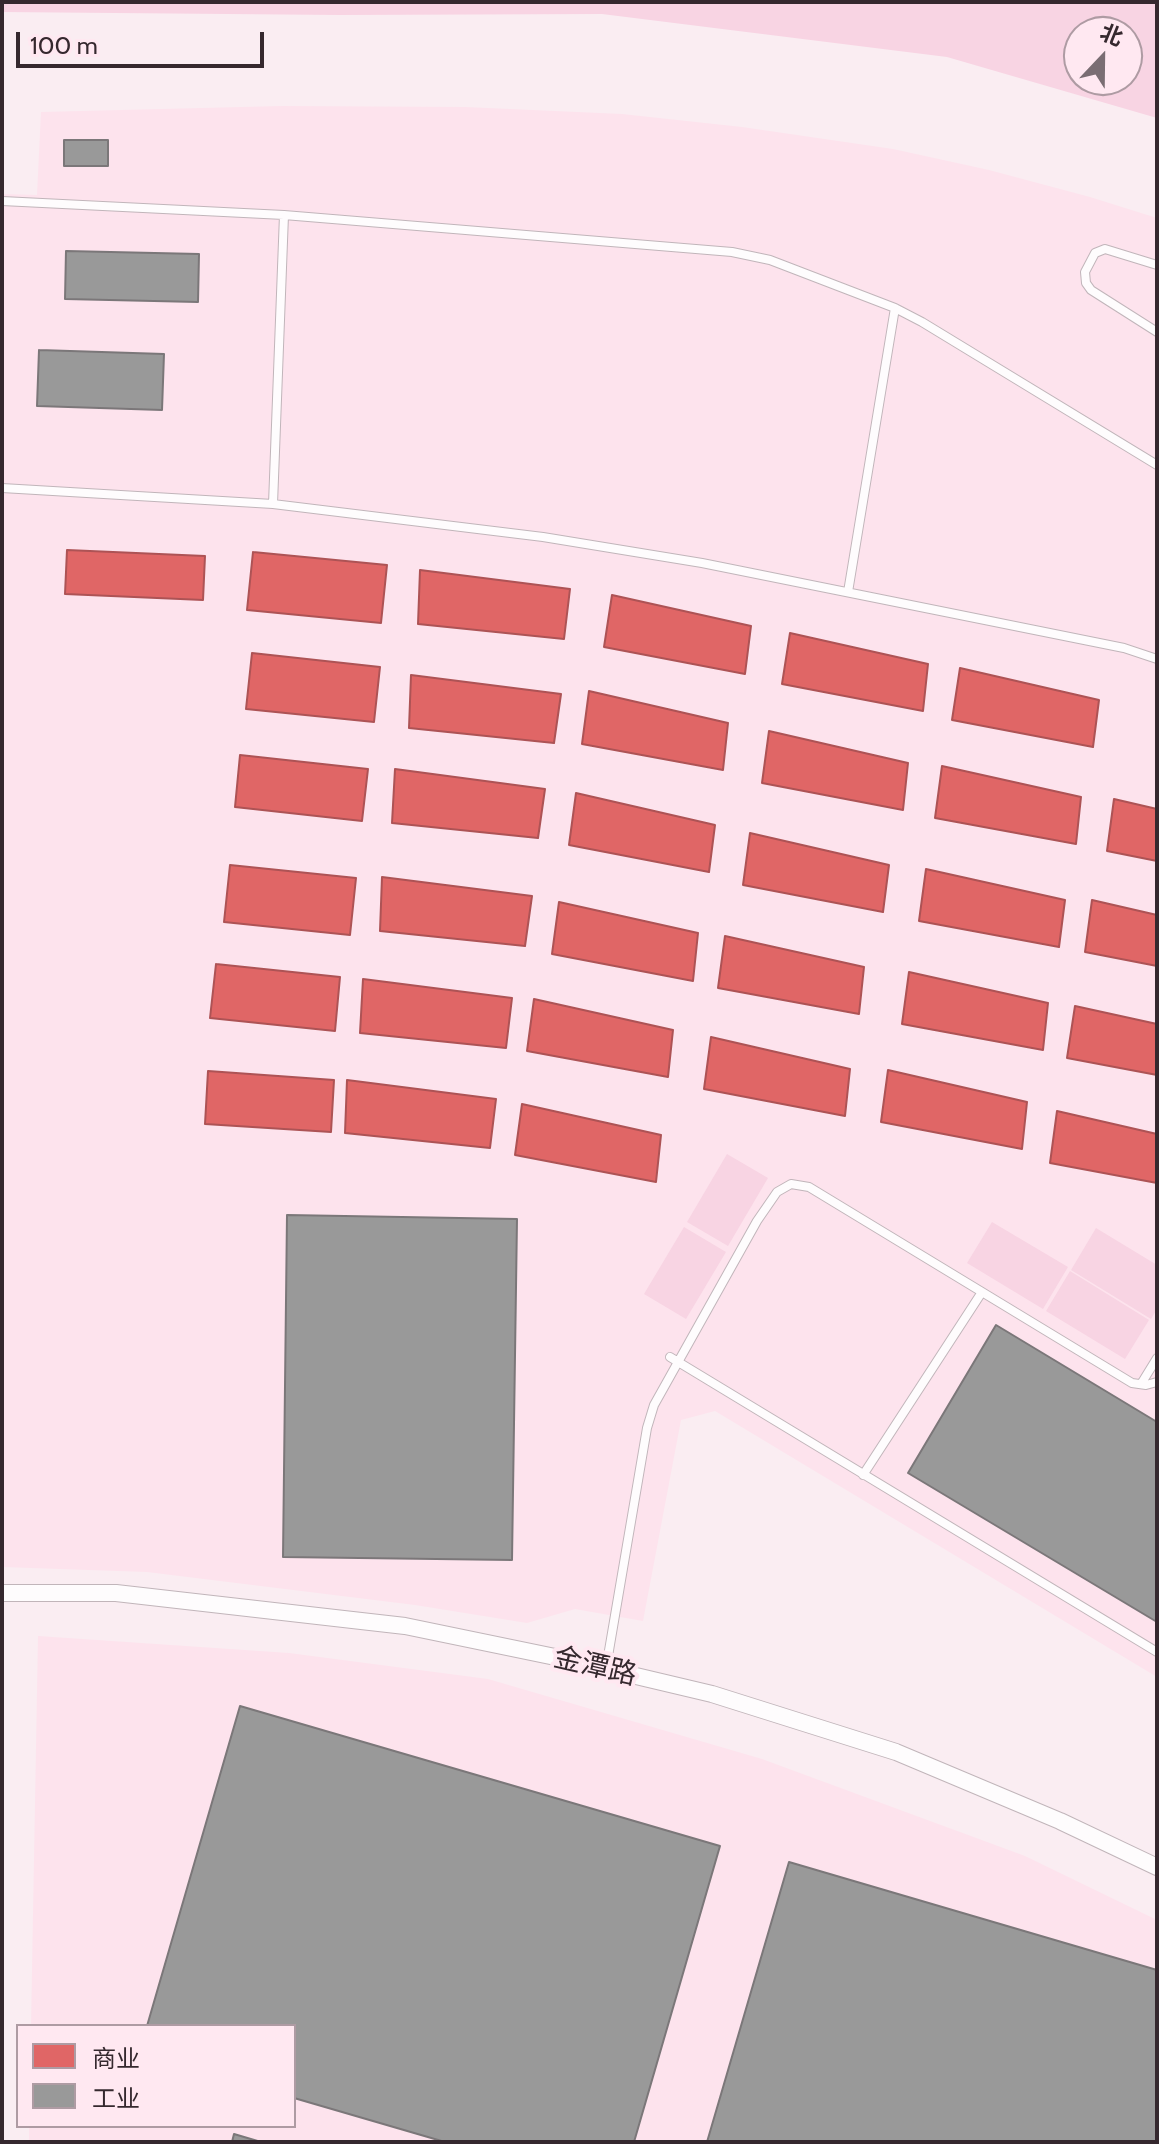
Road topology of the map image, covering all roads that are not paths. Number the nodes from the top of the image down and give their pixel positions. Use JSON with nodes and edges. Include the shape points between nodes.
{"nodes":[{"id":1,"x":2,"y":201,"type":"edge"},
{"id":2,"x":284,"y":215,"type":"junction"},
{"id":3,"x":1157,"y":265,"type":"edge"},
{"id":4,"x":895,"y":308,"type":"junction"},
{"id":5,"x":1157,"y":332,"type":"edge"},
{"id":6,"x":1157,"y":465,"type":"edge"},
{"id":7,"x":2,"y":488,"type":"edge"},
{"id":8,"x":273,"y":504,"type":"junction"},
{"id":9,"x":848,"y":592,"type":"junction"},
{"id":10,"x":1157,"y":659,"type":"edge"},
{"id":11,"x":982,"y":1292,"type":"junction"},
{"id":12,"x":1157,"y":1358,"type":"edge"},
{"id":13,"x":674,"y":1360,"type":"junction"},
{"id":14,"x":1157,"y":1382,"type":"edge"},
{"id":15,"x":1141,"y":1384,"type":"junction"},
{"id":16,"x":863,"y":1475,"type":"junction"},
{"id":17,"x":2,"y":1593,"type":"edge"},
{"id":18,"x":1157,"y":1652,"type":"edge"},
{"id":19,"x":606,"y":1669,"type":"junction"},
{"id":20,"x":1157,"y":1867,"type":"edge"}],
"edges":[{"from":1,"to":2,"type":"lane"},
{"from":2,"to":4,"type":"lane","via":[[732,252],[770,260]]},
{"from":2,"to":8,"type":"lane"},
{"from":3,"to":5,"type":"lane","via":[[1105,249],[1095,253],[1085,272],[1091,290]]},
{"from":4,"to":6,"type":"lane"},
{"from":4,"to":9,"type":"lane"},
{"from":7,"to":8,"type":"lane"},
{"from":8,"to":9,"type":"lane","via":[[557,540]]},
{"from":9,"to":10,"type":"lane"},
{"from":11,"to":13,"type":"lane","via":[[809,1187],[791,1184],[777,1192],[757,1221]]},
{"from":11,"to":15,"type":"lane"},
{"from":11,"to":16,"type":"lane"},
{"from":12,"to":15,"type":"lane"},
{"from":13,"to":16,"type":"lane"},
{"from":13,"to":19,"type":"lane","via":[[647,1428]]},
{"from":14,"to":15,"type":"lane"},
{"from":16,"to":18,"type":"lane"},
{"from":17,"to":19,"type":"street","name":"金潭路","via":[[116,1593],[405,1626]]},
{"from":19,"to":20,"type":"street","name":"金潭路","via":[[712,1694],[896,1752]]}]}
